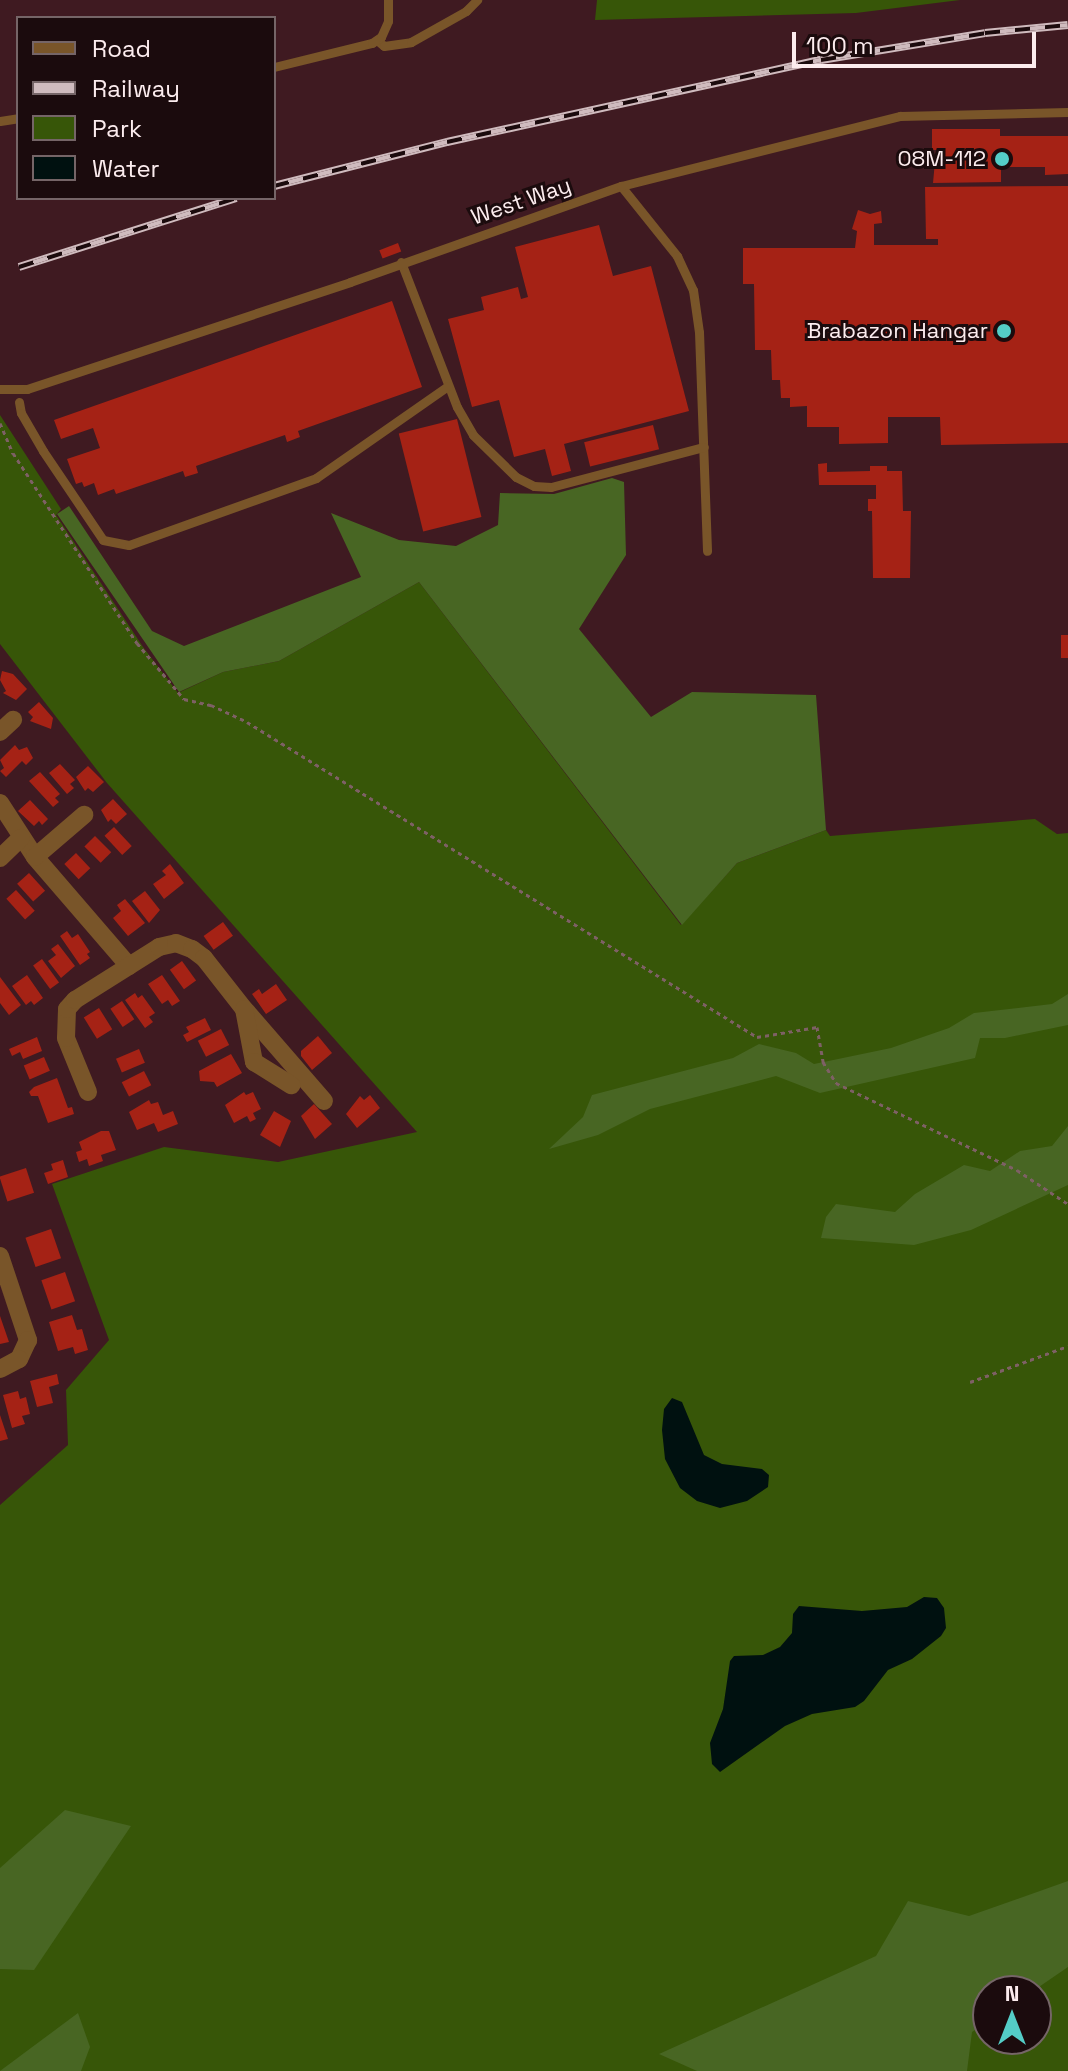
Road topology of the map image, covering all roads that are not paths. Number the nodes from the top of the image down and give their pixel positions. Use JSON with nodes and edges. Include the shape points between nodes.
{"nodes":[{"id":1,"x":388,"y":0,"type":"edge"},
{"id":2,"x":477,"y":0,"type":"edge"},
{"id":3,"x":377,"y":40,"type":"junction"},
{"id":4,"x":276,"y":67,"type":"edge"},
{"id":5,"x":1068,"y":112,"type":"edge"},
{"id":6,"x":621,"y":186,"type":"junction"},
{"id":7,"x":401,"y":262,"type":"junction"},
{"id":8,"x":448,"y":386,"type":"junction"},
{"id":9,"x":0,"y":389,"type":"edge"},
{"id":10,"x":19,"y":402,"type":"dead end"},
{"id":11,"x":704,"y":447,"type":"junction"},
{"id":12,"x":707,"y":551,"type":"dead end"},
{"id":13,"x":0,"y":803,"type":"edge"},
{"id":14,"x":84,"y":815,"type":"dead end"},
{"id":15,"x":21,"y":838,"type":"junction"},
{"id":16,"x":35,"y":857,"type":"junction"},
{"id":17,"x":0,"y":858,"type":"edge"},
{"id":18,"x":129,"y":966,"type":"junction"},
{"id":19,"x":244,"y":1009,"type":"junction"},
{"id":20,"x":291,"y":1085,"type":"dead end"},
{"id":21,"x":88,"y":1092,"type":"dead end"},
{"id":22,"x":324,"y":1101,"type":"dead end"},
{"id":23,"x":0,"y":1256,"type":"edge"},
{"id":24,"x":0,"y":1369,"type":"edge"}],
"edges":[{"from":1,"to":3,"type":"lane","via":[[388,21]]},
{"from":2,"to":3,"type":"lane","via":[[411,42],[384,46]]},
{"from":3,"to":4,"type":"lane"},
{"from":5,"to":6,"type":"lane","name":"West Way","via":[[900,116]]},
{"from":6,"to":7,"type":"lane","name":"West Way"},
{"from":6,"to":11,"type":"lane","via":[[677,256],[693,290]]},
{"from":7,"to":8,"type":"lane"},
{"from":7,"to":9,"type":"lane","name":"West Way","via":[[27,389]]},
{"from":8,"to":10,"type":"lane","via":[[316,478],[129,545],[103,540],[43,451]]},
{"from":8,"to":11,"type":"lane","via":[[473,435],[516,477],[534,486],[551,487]]},
{"from":11,"to":12,"type":"lane"},
{"from":13,"to":15,"type":"street"},
{"from":14,"to":16,"type":"street"},
{"from":15,"to":16,"type":"street"},
{"from":15,"to":17,"type":"street"},
{"from":16,"to":18,"type":"street"},
{"from":18,"to":19,"type":"street","via":[[176,943],[192,949]]},
{"from":18,"to":21,"type":"street","via":[[67,1009],[66,1038]]},
{"from":19,"to":20,"type":"street","via":[[254,1062]]},
{"from":19,"to":22,"type":"street"},
{"from":23,"to":24,"type":"street","via":[[28,1340],[19,1359]]}]}
